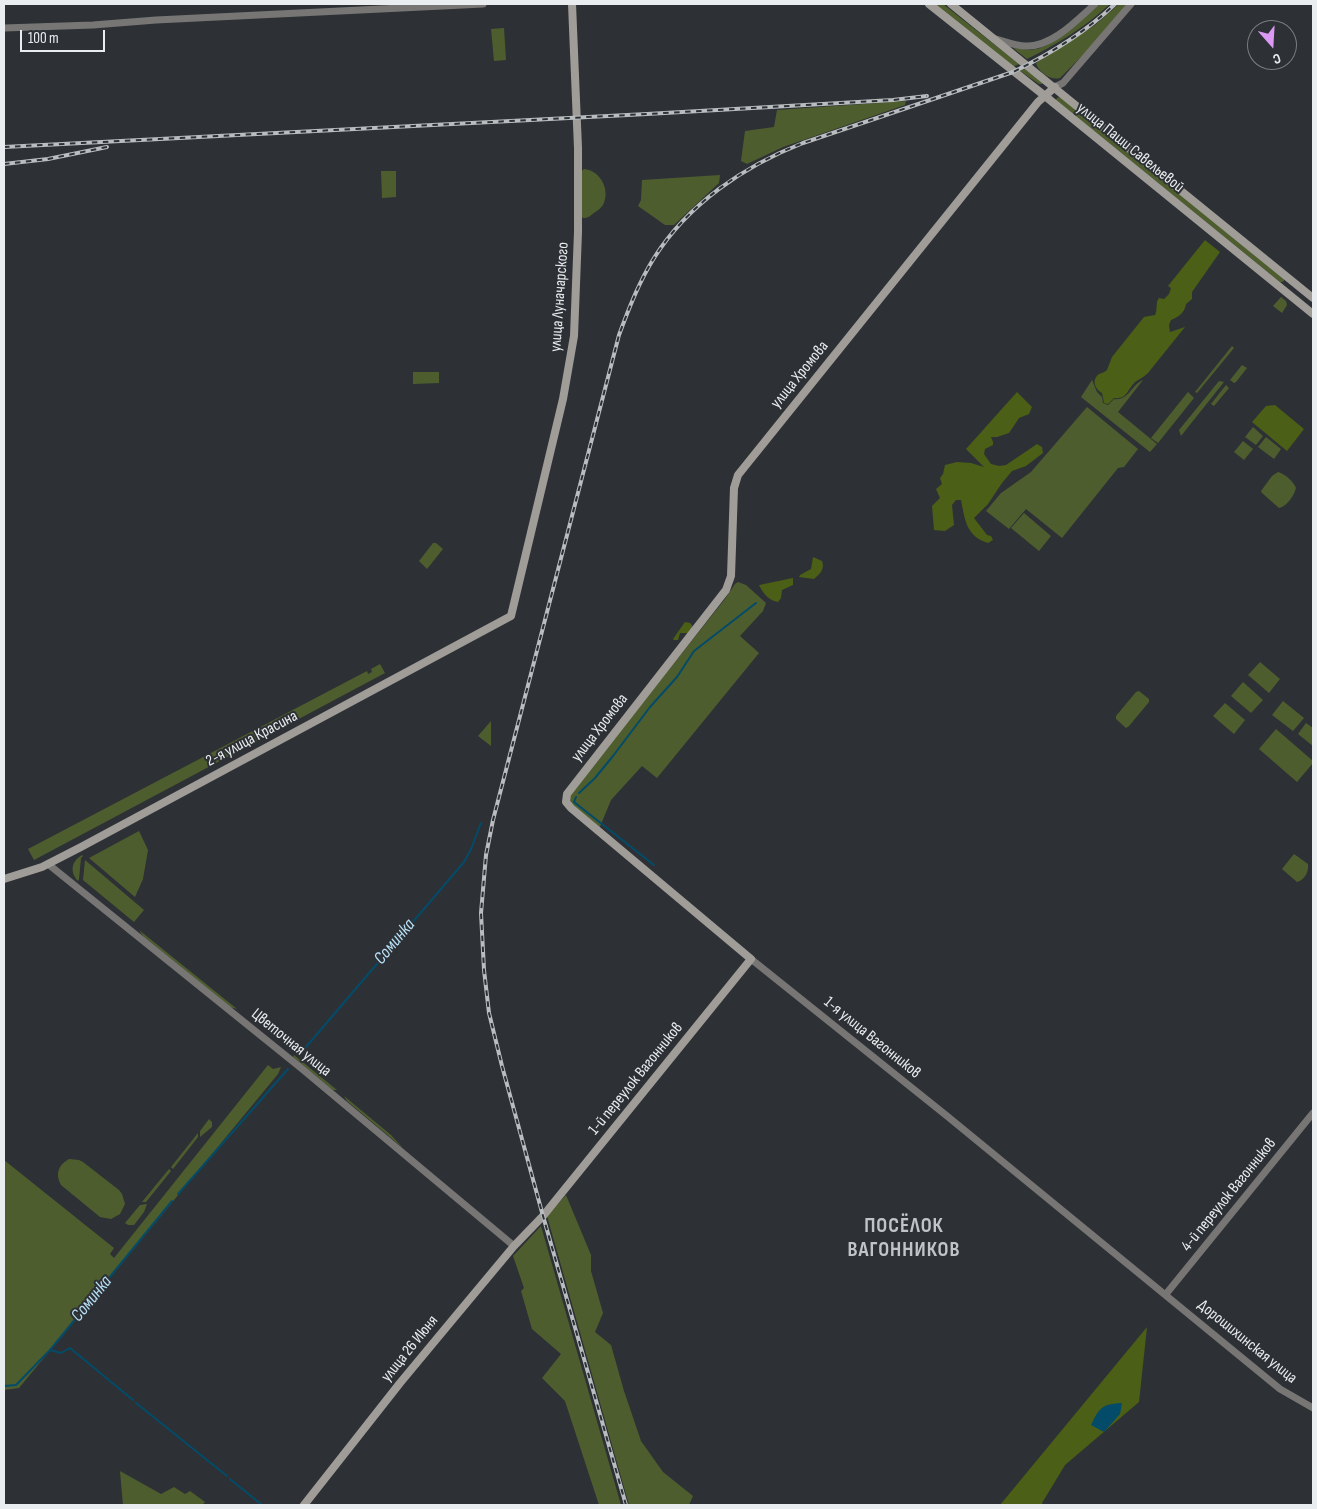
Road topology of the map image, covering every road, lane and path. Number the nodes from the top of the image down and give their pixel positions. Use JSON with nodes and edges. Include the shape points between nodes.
{"nodes":[{"id":1,"x":483,"y":4,"type":"edge"},
{"id":2,"x":572,"y":4,"type":"edge"},
{"id":3,"x":929,"y":4,"type":"edge"},
{"id":4,"x":951,"y":4,"type":"edge"},
{"id":5,"x":1095,"y":4,"type":"edge"},
{"id":6,"x":1131,"y":4,"type":"edge"},
{"id":7,"x":4,"y":28,"type":"edge"},
{"id":8,"x":995,"y":39,"type":"junction"},
{"id":9,"x":1056,"y":88,"type":"junction"},
{"id":10,"x":1045,"y":96,"type":"junction"},
{"id":11,"x":1292,"y":280,"type":"junction"},
{"id":12,"x":1284,"y":290,"type":"junction"},
{"id":13,"x":1313,"y":298,"type":"edge"},
{"id":14,"x":1313,"y":314,"type":"edge"},
{"id":15,"x":511,"y":616,"type":"joint"},
{"id":16,"x":566,"y":799,"type":"joint"},
{"id":17,"x":48,"y":864,"type":"junction"},
{"id":18,"x":4,"y":879,"type":"edge"},
{"id":19,"x":751,"y":959,"type":"junction"},
{"id":20,"x":1313,"y":1113,"type":"edge"},
{"id":21,"x":543,"y":1216,"type":"joint"},
{"id":22,"x":514,"y":1246,"type":"junction"},
{"id":23,"x":1166,"y":1294,"type":"junction"},
{"id":24,"x":1313,"y":1408,"type":"edge"},
{"id":25,"x":304,"y":1505,"type":"edge"}],
"edges":[{"from":1,"to":7,"type":"street"},
{"from":2,"to":15,"type":"main road","name":"улица Луначарского","via":[[578,159],[574,336]]},
{"from":3,"to":10,"type":"main road","name":"улица Паши Савельевой"},
{"from":4,"to":8,"type":"main road","name":"улица Паши Савельевой"},
{"from":5,"to":8,"type":"street","via":[[1042,44],[1022,46]]},
{"from":6,"to":9,"type":"street","name":"улица Хромова"},
{"from":8,"to":9,"type":"main road","name":"улица Паши Савельевой"},
{"from":9,"to":10,"type":"main road","name":"улица Хромова"},
{"from":9,"to":11,"type":"main road","name":"улица Паши Савельевой"},
{"from":10,"to":12,"type":"main road","name":"улица Паши Савельевой"},
{"from":10,"to":16,"type":"main road","name":"улица Хромова","via":[[738,474],[734,488],[731,576],[726,590],[568,791]]},
{"from":11,"to":12,"type":"main road"},
{"from":11,"to":13,"type":"main road","name":"улица Паши Савельевой"},
{"from":12,"to":14,"type":"main road","name":"улица Паши Савельевой"},
{"from":15,"to":17,"type":"main road","name":"2-я улица Красина"},
{"from":16,"to":19,"type":"main road","name":"1-я улица Вагонников","via":[[570,808]]},
{"from":17,"to":18,"type":"main road","name":"2-я улица Красина"},
{"from":17,"to":22,"type":"street","name":"Цветочная улица","via":[[301,1068]]},
{"from":19,"to":21,"type":"main road","name":"1-й переулок Вагонников"},
{"from":19,"to":23,"type":"street","name":"1-я улица Вагонников"},
{"from":20,"to":23,"type":"street","name":"4-й переулок Вагонников"},
{"from":21,"to":22,"type":"main road","name":"улица 26 Июня"},
{"from":22,"to":25,"type":"main road","name":"улица 26 Июня","via":[[400,1382]]},
{"from":23,"to":24,"type":"street","name":"Дорошихинская улица","via":[[1280,1389]]}]}
